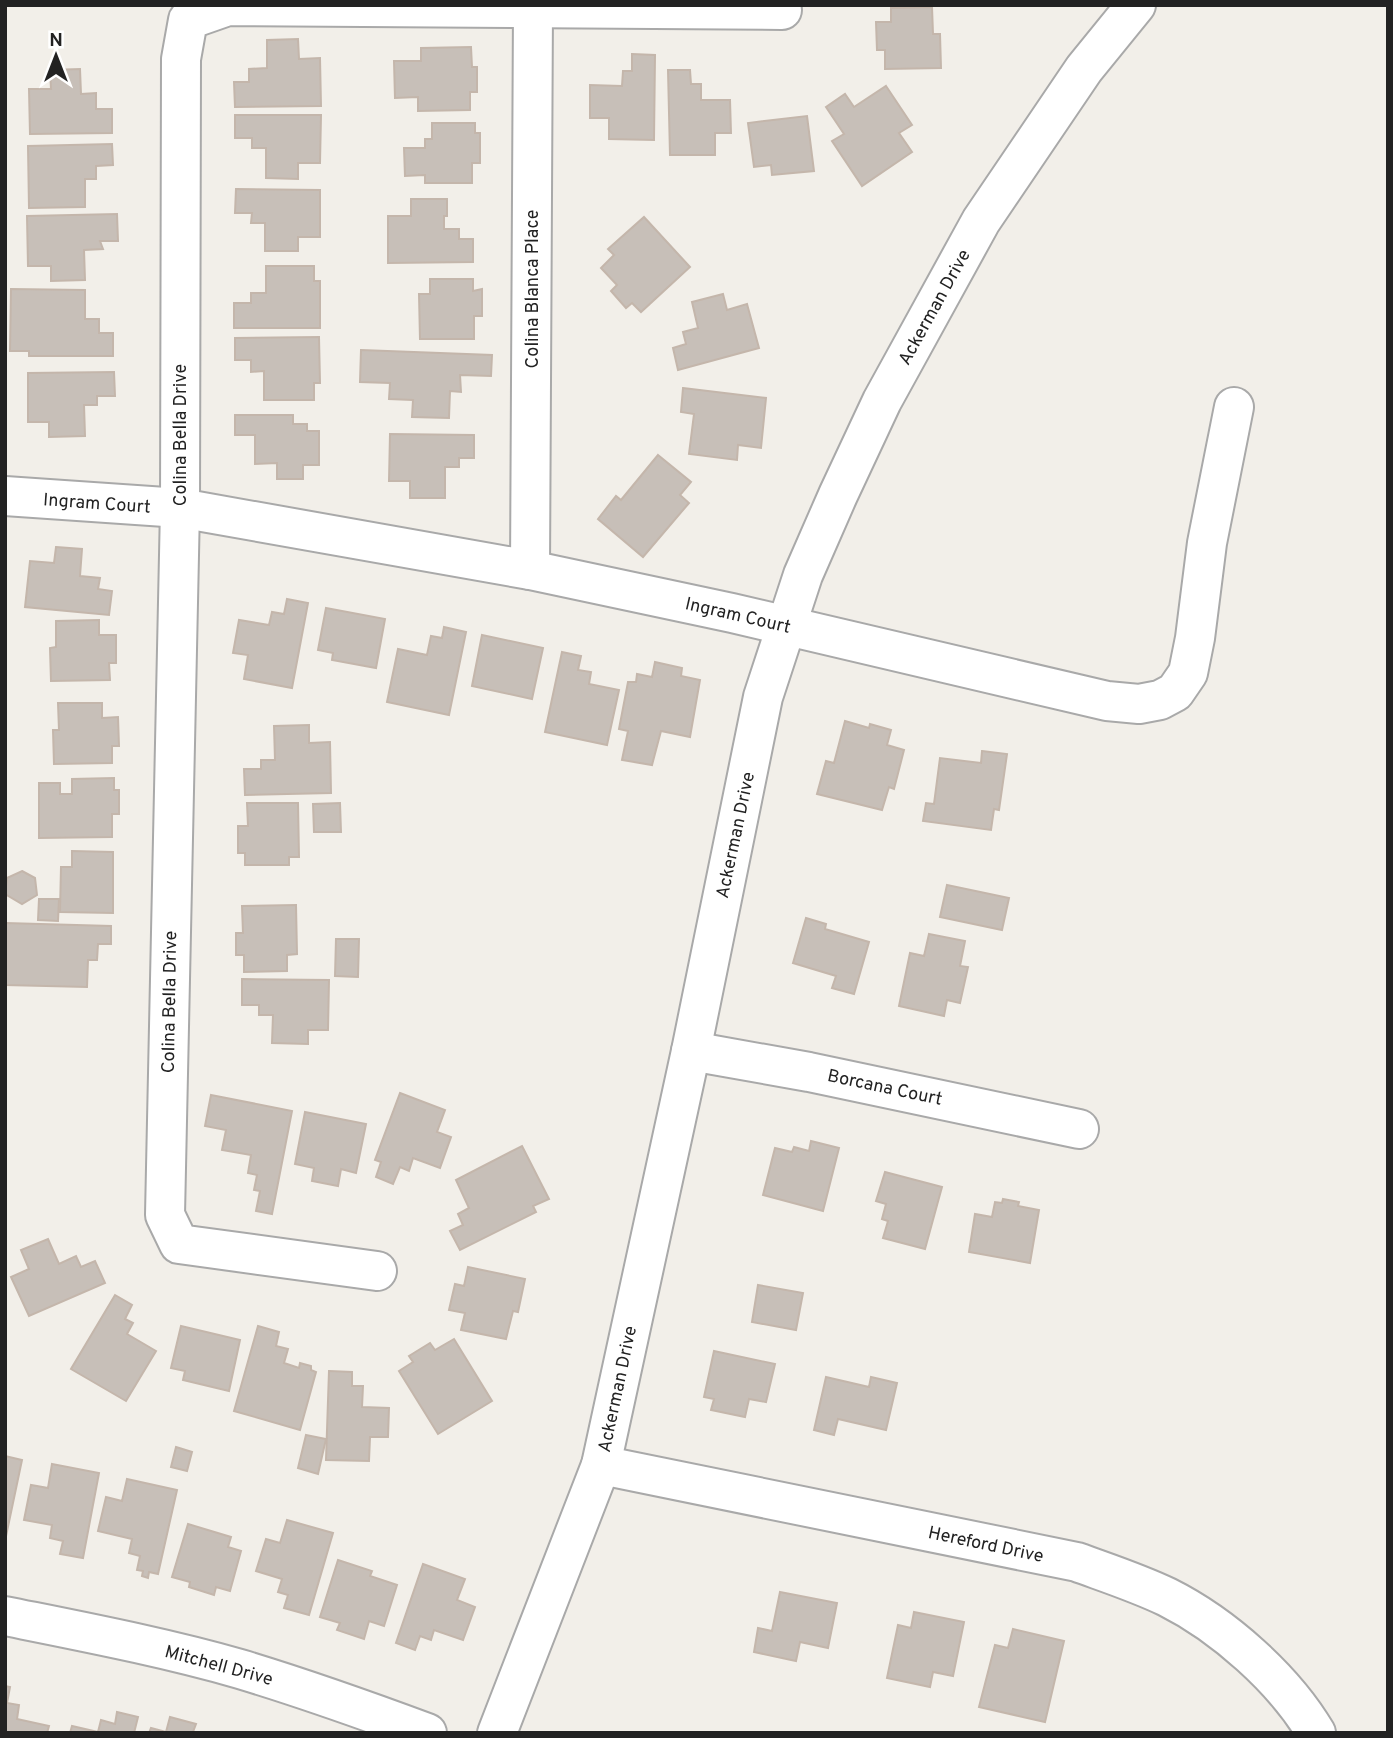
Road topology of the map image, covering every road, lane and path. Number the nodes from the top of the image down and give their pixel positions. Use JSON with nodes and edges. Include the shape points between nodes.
{"nodes":[{"id":1,"x":1136,"y":5,"type":"edge"},
{"id":2,"x":533,"y":8,"type":"junction"},
{"id":3,"x":782,"y":10,"type":"dead end"},
{"id":4,"x":1234,"y":407,"type":"dead end"},
{"id":5,"x":5,"y":496,"type":"edge"},
{"id":6,"x":180,"y":508,"type":"junction"},
{"id":7,"x":530,"y":570,"type":"junction"},
{"id":8,"x":785,"y":625,"type":"junction"},
{"id":9,"x":691,"y":1051,"type":"junction"},
{"id":10,"x":1079,"y":1129,"type":"dead end"},
{"id":11,"x":376,"y":1271,"type":"dead end"},
{"id":12,"x":601,"y":1465,"type":"junction"},
{"id":13,"x":5,"y":1616,"type":"edge"},
{"id":14,"x":427,"y":1733,"type":"edge"},
{"id":15,"x":497,"y":1733,"type":"edge"},
{"id":16,"x":1317,"y":1733,"type":"edge"}],
"edges":[{"from":1,"to":8,"type":"street","name":"Ackerman Drive","via":[[1084,69],[981,222],[882,401]]},
{"from":2,"to":3,"type":"street","name":"Colina Bella Drive"},
{"from":2,"to":6,"type":"street","name":"Colina Bella Drive","via":[[228,6],[188,20],[181,59]]},
{"from":2,"to":7,"type":"street","name":"Colina Blanca Place"},
{"from":4,"to":8,"type":"street","name":"Ingram Court","via":[[1188,673],[1175,692],[1160,700],[1139,704],[1107,701]]},
{"from":5,"to":6,"type":"street","name":"Ingram Court"},
{"from":6,"to":7,"type":"street","name":"Ingram Court"},
{"from":6,"to":11,"type":"street","name":"Colina Bella Drive","via":[[165,1215],[179,1244]]},
{"from":7,"to":8,"type":"street","name":"Ingram Court"},
{"from":8,"to":9,"type":"street","name":"Ackerman Drive","via":[[763,696]]},
{"from":9,"to":10,"type":"street","name":"Borcana Court"},
{"from":9,"to":12,"type":"street","name":"Ackerman Drive"},
{"from":12,"to":15,"type":"street","name":"Ackerman Drive"},
{"from":12,"to":16,"type":"street","name":"Hereford Drive","via":[[1077,1562],[1143,1586],[1203,1619],[1255,1659]]},
{"from":13,"to":14,"type":"street","name":"Mitchell Drive","via":[[237,1668]]}]}
